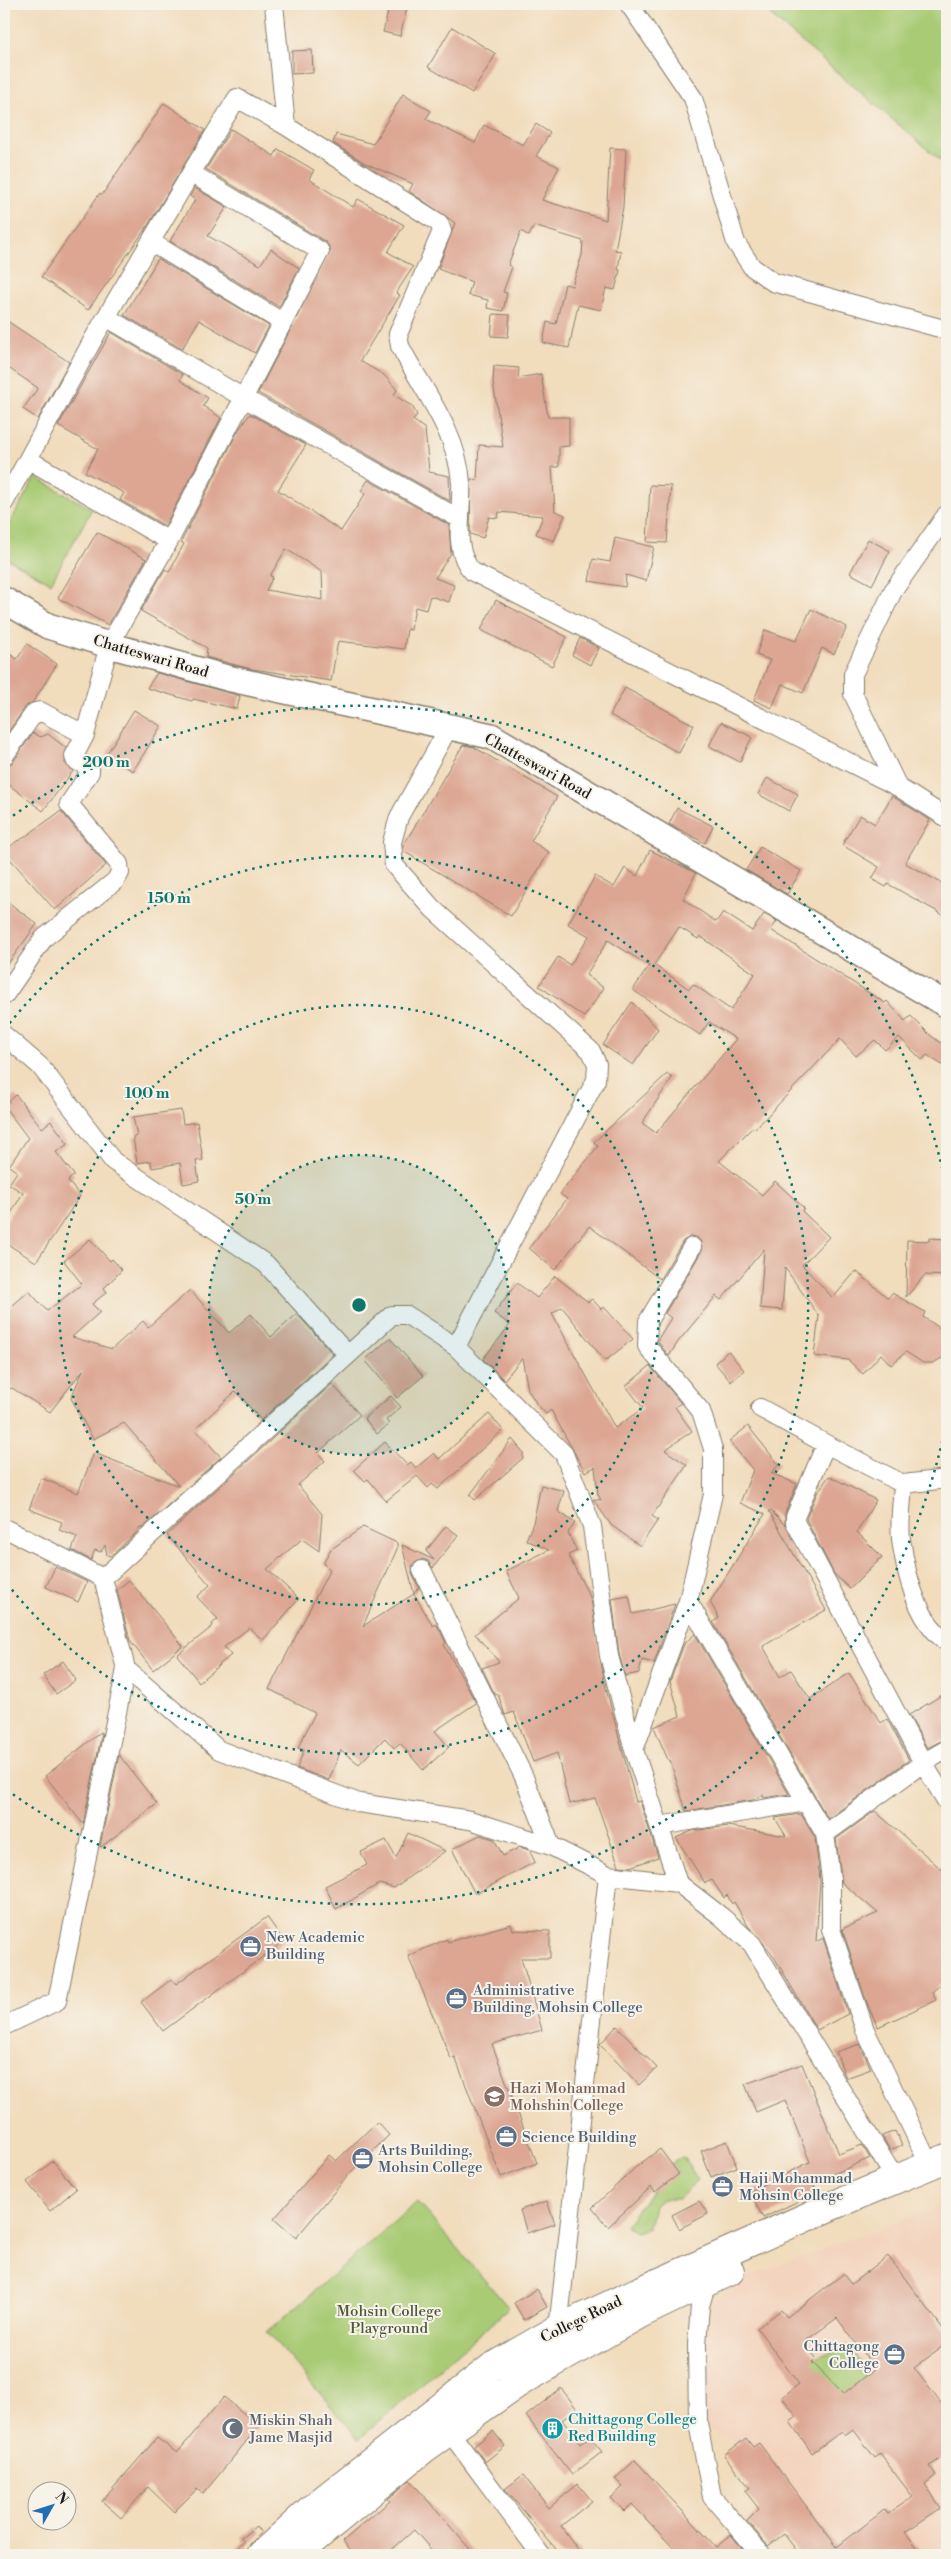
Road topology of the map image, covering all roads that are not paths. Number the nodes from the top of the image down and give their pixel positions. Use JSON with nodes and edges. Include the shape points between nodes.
{"nodes":[{"id":1,"x":274,"y":4,"type":"edge"},
{"id":2,"x":629,"y":4,"type":"edge"},
{"id":3,"x":286,"y":126,"type":"junction"},
{"id":4,"x":191,"y":173,"type":"junction"},
{"id":5,"x":151,"y":242,"type":"junction"},
{"id":6,"x":106,"y":317,"type":"junction"},
{"id":7,"x":282,"y":322,"type":"junction"},
{"id":8,"x":947,"y":330,"type":"edge"},
{"id":9,"x":242,"y":397,"type":"junction"},
{"id":10,"x":29,"y":460,"type":"junction"},
{"id":11,"x":4,"y":503,"type":"edge"},
{"id":12,"x":947,"y":514,"type":"edge"},
{"id":13,"x":460,"y":519,"type":"junction"},
{"id":14,"x":169,"y":541,"type":"junction"},
{"id":15,"x":4,"y":600,"type":"edge"},
{"id":16,"x":109,"y":645,"type":"junction"},
{"id":17,"x":449,"y":727,"type":"junction"},
{"id":18,"x":85,"y":735,"type":"junction"},
{"id":19,"x":4,"y":756,"type":"edge"},
{"id":20,"x":898,"y":787,"type":"junction"},
{"id":21,"x":947,"y":818,"type":"edge"},
{"id":22,"x":4,"y":996,"type":"edge"},
{"id":23,"x":947,"y":1005,"type":"edge"},
{"id":24,"x":4,"y":1035,"type":"edge"},
{"id":25,"x":692,"y":1247,"type":"dead end"},
{"id":26,"x":456,"y":1348,"type":"junction"},
{"id":27,"x":348,"y":1355,"type":"junction"},
{"id":28,"x":760,"y":1408,"type":"dead end"},
{"id":29,"x":826,"y":1444,"type":"junction"},
{"id":30,"x":947,"y":1479,"type":"edge"},
{"id":31,"x":903,"y":1484,"type":"junction"},
{"id":32,"x":4,"y":1528,"type":"edge"},
{"id":33,"x":422,"y":1570,"type":"dead end"},
{"id":34,"x":103,"y":1578,"type":"junction"},
{"id":35,"x":688,"y":1601,"type":"junction"},
{"id":36,"x":947,"y":1642,"type":"edge"},
{"id":37,"x":126,"y":1669,"type":"junction"},
{"id":38,"x":947,"y":1749,"type":"edge"},
{"id":39,"x":634,"y":1750,"type":"junction"},
{"id":40,"x":923,"y":1763,"type":"junction"},
{"id":41,"x":806,"y":1802,"type":"junction"},
{"id":42,"x":947,"y":1802,"type":"edge"},
{"id":43,"x":659,"y":1826,"type":"junction"},
{"id":44,"x":825,"y":1834,"type":"junction"},
{"id":45,"x":552,"y":1846,"type":"junction"},
{"id":46,"x":608,"y":1875,"type":"junction"},
{"id":47,"x":678,"y":1883,"type":"junction"},
{"id":48,"x":4,"y":2026,"type":"edge"},
{"id":49,"x":942,"y":2167,"type":"edge"},
{"id":50,"x":896,"y":2180,"type":"junction"},
{"id":51,"x":707,"y":2281,"type":"junction"},
{"id":52,"x":558,"y":2329,"type":"junction"},
{"id":53,"x":449,"y":2431,"type":"junction"},
{"id":54,"x":261,"y":2555,"type":"edge"},
{"id":55,"x":295,"y":2555,"type":"edge"},
{"id":56,"x":541,"y":2555,"type":"edge"},
{"id":57,"x":762,"y":2555,"type":"edge"}],
"edges":[{"from":1,"to":3,"type":"street"},
{"from":2,"to":8,"type":"street","via":[[693,98],[736,243],[752,267],[773,282]]},
{"from":3,"to":4,"type":"street","via":[[238,98]]},
{"from":3,"to":13,"type":"street","via":[[439,222],[440,240],[398,334],[400,346],[455,451],[461,483]]},
{"from":4,"to":5,"type":"street"},
{"from":4,"to":7,"type":"street","via":[[320,251]]},
{"from":5,"to":6,"type":"street"},
{"from":5,"to":7,"type":"street"},
{"from":6,"to":9,"type":"street"},
{"from":6,"to":10,"type":"street"},
{"from":7,"to":9,"type":"street"},
{"from":9,"to":13,"type":"street"},
{"from":9,"to":14,"type":"street"},
{"from":10,"to":11,"type":"street"},
{"from":10,"to":14,"type":"street"},
{"from":12,"to":20,"type":"street","via":[[893,591],[854,674],[853,694]]},
{"from":13,"to":20,"type":"street","via":[[462,552],[465,564],[473,572]]},
{"from":14,"to":16,"type":"street"},
{"from":15,"to":16,"type":"main road","name":"Chatteswari Road","via":[[48,626]]},
{"from":16,"to":17,"type":"main road","name":"Chatteswari Road","via":[[227,678]]},
{"from":16,"to":18,"type":"street"},
{"from":17,"to":23,"type":"main road","name":"Chatteswari Road","via":[[491,736]]},
{"from":17,"to":26,"type":"street","via":[[399,817],[392,842],[394,865],[433,909],[591,1051],[596,1064],[596,1080]]},
{"from":18,"to":19,"type":"street","via":[[40,711],[35,712]]},
{"from":18,"to":22,"type":"street","via":[[74,758],[90,768],[90,772],[69,804],[119,864],[120,873],[115,881],[44,938]]},
{"from":20,"to":21,"type":"street"},
{"from":24,"to":27,"type":"street","via":[[40,1066],[113,1161],[266,1264]]},
{"from":25,"to":35,"type":"street","via":[[648,1321],[647,1346],[701,1411],[713,1449],[713,1494]]},
{"from":26,"to":27,"type":"street","via":[[407,1315],[399,1314],[392,1315]]},
{"from":26,"to":39,"type":"street","via":[[564,1454],[592,1526],[609,1656]]},
{"from":27,"to":34,"type":"street"},
{"from":28,"to":29,"type":"street"},
{"from":29,"to":31,"type":"street"},
{"from":29,"to":40,"type":"street","via":[[795,1522]]},
{"from":30,"to":31,"type":"street"},
{"from":31,"to":36,"type":"street","via":[[901,1537],[912,1590],[934,1633]]},
{"from":32,"to":34,"type":"street"},
{"from":33,"to":45,"type":"street","via":[[524,1777]]},
{"from":34,"to":37,"type":"street"},
{"from":35,"to":39,"type":"street"},
{"from":35,"to":41,"type":"street"},
{"from":37,"to":45,"type":"street","via":[[219,1750],[359,1803],[470,1820]]},
{"from":37,"to":48,"type":"street","via":[[57,2001]]},
{"from":38,"to":40,"type":"street"},
{"from":39,"to":43,"type":"street"},
{"from":40,"to":42,"type":"street"},
{"from":40,"to":44,"type":"street"},
{"from":41,"to":43,"type":"street"},
{"from":41,"to":44,"type":"street"},
{"from":43,"to":47,"type":"street"},
{"from":44,"to":49,"type":"street","via":[[831,1879],[831,1929],[865,2030]]},
{"from":45,"to":46,"type":"street"},
{"from":46,"to":47,"type":"street"},
{"from":46,"to":52,"type":"street"},
{"from":47,"to":50,"type":"street","via":[[752,1944]]},
{"from":49,"to":50,"type":"main road","name":"College Road"},
{"from":49,"to":51,"type":"main road","name":"College Road","via":[[840,2222]]},
{"from":50,"to":52,"type":"main road","name":"College Road"},
{"from":51,"to":53,"type":"main road","name":"College Road","via":[[640,2314],[520,2382]]},
{"from":51,"to":57,"type":"street","via":[[700,2306],[697,2344],[698,2423],[712,2497]]},
{"from":52,"to":54,"type":"main road","name":"College Road","via":[[492,2366],[310,2510]]},
{"from":53,"to":55,"type":"main road","name":"College Road"},
{"from":53,"to":56,"type":"street"}]}
